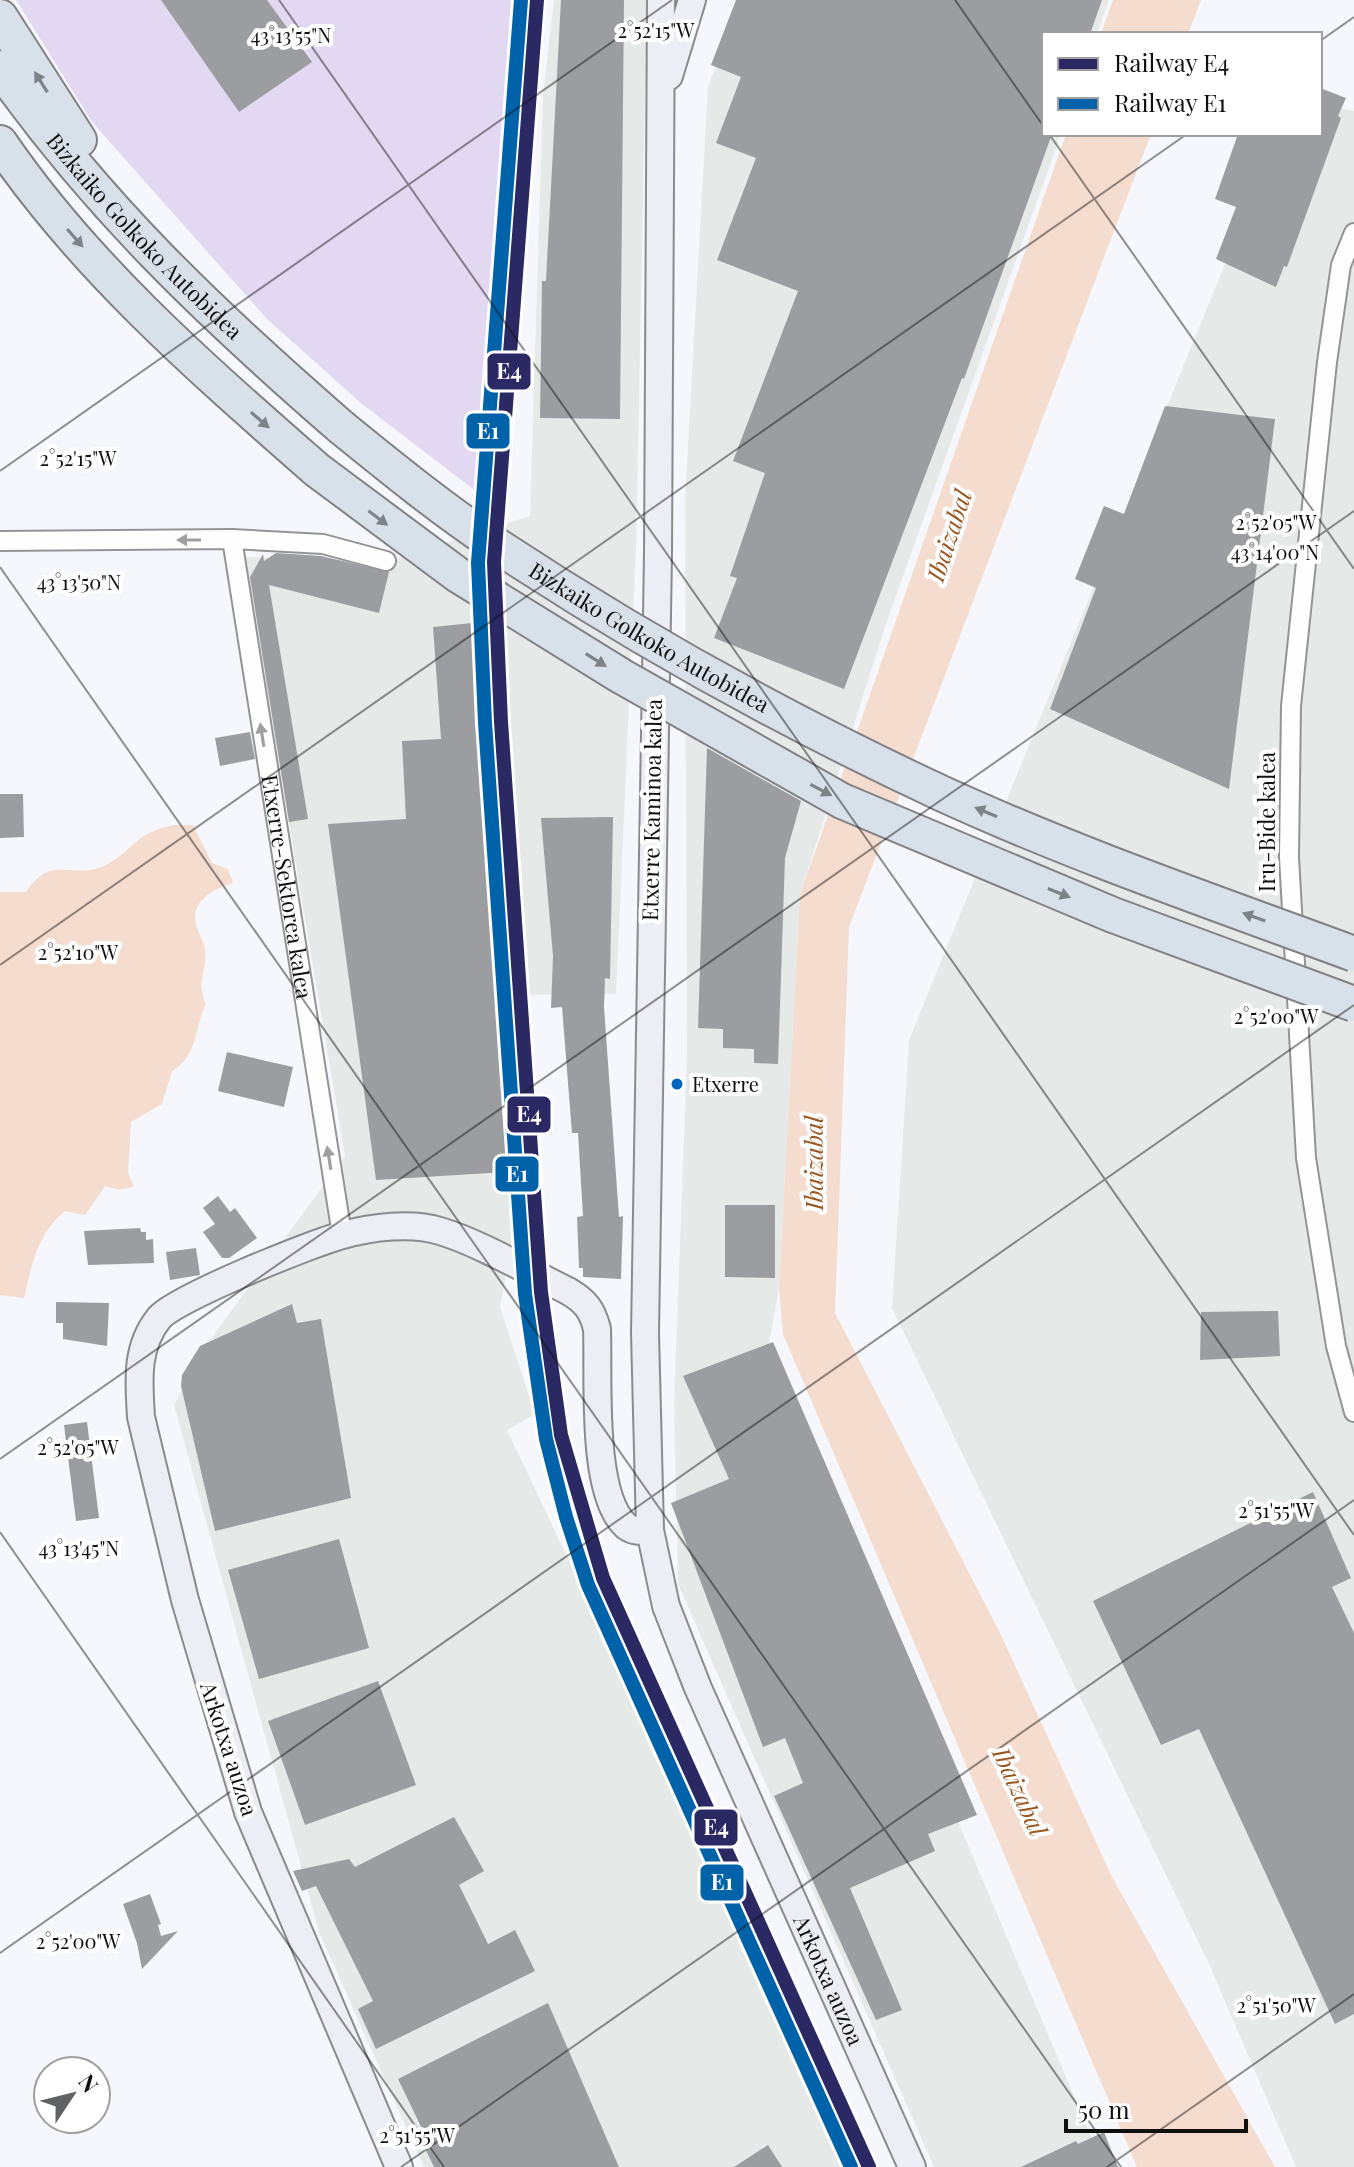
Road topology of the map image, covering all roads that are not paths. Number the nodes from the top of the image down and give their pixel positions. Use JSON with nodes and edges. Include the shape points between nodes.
{"nodes":[{"id":1,"x":661,"y":0,"type":"edge"},
{"id":2,"x":692,"y":0,"type":"edge"},
{"id":3,"x":0,"y":17,"type":"edge"},
{"id":4,"x":0,"y":68,"type":"edge"},
{"id":5,"x":660,"y":107,"type":"junction"},
{"id":6,"x":0,"y":145,"type":"edge"},
{"id":7,"x":1354,"y":233,"type":"edge"},
{"id":8,"x":243,"y":342,"type":"junction"},
{"id":9,"x":232,"y":539,"type":"junction"},
{"id":10,"x":0,"y":541,"type":"edge"},
{"id":11,"x":386,"y":561,"type":"dead end"},
{"id":12,"x":1354,"y":954,"type":"edge"},
{"id":13,"x":1354,"y":1004,"type":"edge"},
{"id":14,"x":342,"y":1235,"type":"junction"},
{"id":15,"x":645,"y":1333,"type":"joint"},
{"id":16,"x":1354,"y":1412,"type":"edge"},
{"id":17,"x":650,"y":1530,"type":"junction"},
{"id":18,"x":399,"y":2167,"type":"edge"},
{"id":19,"x":912,"y":2167,"type":"edge"}],
"edges":[{"from":1,"to":5,"type":"street","name":"Etxerre Kaminoa kalea"},
{"from":2,"to":5,"type":"street"},
{"from":8,"to":3,"type":"highway","one_way":true,"via":[[74,134]]},
{"from":4,"to":8,"type":"highway","name":"Bizkaiko Golkoko Autobidea","via":[[54,144],[146,248]]},
{"from":5,"to":15,"type":"street","name":"Etxerre Kaminoa kalea"},
{"from":6,"to":13,"type":"highway","name":"Bizkaiko Golkoko Autobidea","one_way":true,"bridge":true,"via":[[103,270],[194,362],[317,470],[458,575],[621,676],[842,801],[1113,915]]},
{"from":7,"to":16,"type":"street","name":"Iru-Bide kalea","via":[[1341,265],[1327,362],[1291,706],[1289,857],[1306,1158],[1336,1346]]},
{"from":12,"to":8,"type":"highway","name":"Bizkaiko Golkoko Autobidea","one_way":true,"bridge":true,"via":[[974,807],[789,717],[646,638],[488,540],[341,427]]},
{"from":9,"to":10,"type":"street","one_way":true},
{"from":9,"to":11,"type":"street","via":[[323,544]]},
{"from":14,"to":9,"type":"street","name":"Etxerre-Sektorea kalea","one_way":true},
{"from":14,"to":17,"type":"street","via":[[384,1227],[439,1230],[584,1301],[597,1329],[603,1472],[610,1498],[626,1525],[635,1531]]},
{"from":14,"to":18,"type":"street","name":"Arkotxa auzoa","via":[[200,1292],[161,1316],[142,1346],[141,1417],[215,1710],[248,1812]]},
{"from":15,"to":17,"type":"street","name":"Arkotxa auzoa"},
{"from":17,"to":19,"type":"street","name":"Arkotxa auzoa","via":[[666,1606],[698,1688]]}]}
